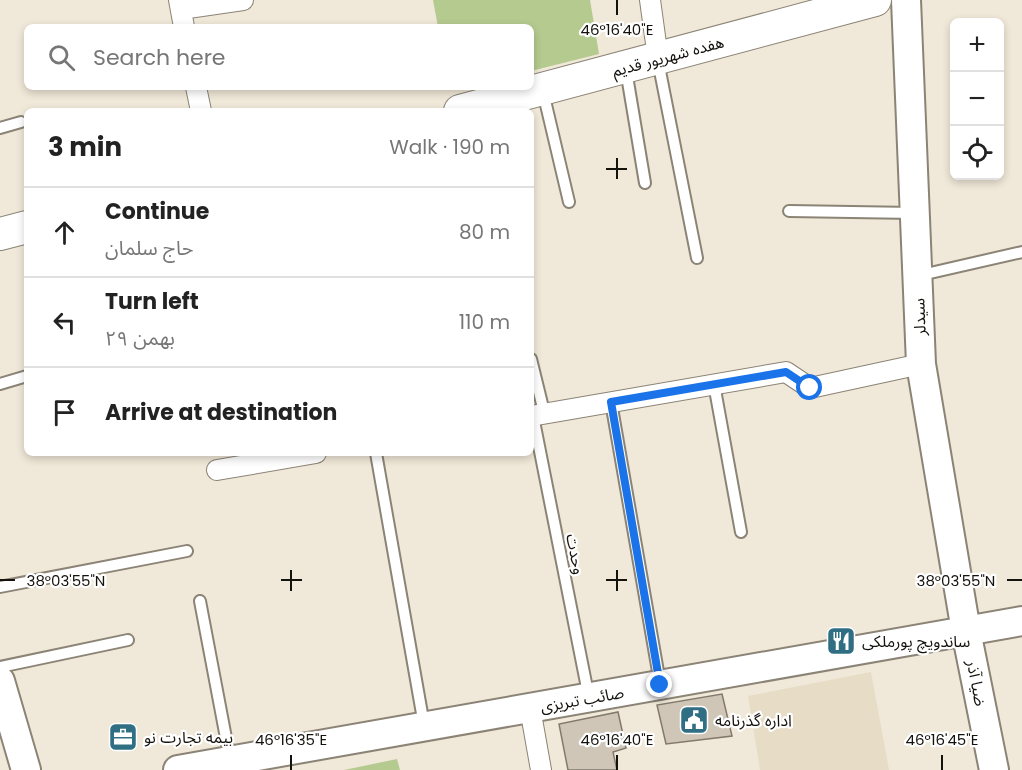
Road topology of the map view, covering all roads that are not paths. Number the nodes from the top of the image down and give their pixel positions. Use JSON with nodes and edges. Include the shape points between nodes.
{"nodes":[{"id":1,"x":243,"y":0,"type":"edge"},
{"id":2,"x":650,"y":0,"type":"edge"},
{"id":3,"x":875,"y":0,"type":"edge"},
{"id":4,"x":906,"y":0,"type":"edge"},
{"id":5,"x":181,"y":12,"type":"edge"},
{"id":6,"x":658,"y":58,"type":"junction"},
{"id":7,"x":626,"y":67,"type":"junction"},
{"id":8,"x":542,"y":89,"type":"junction"},
{"id":9,"x":197,"y":90,"type":"edge"},
{"id":10,"x":200,"y":108,"type":"edge"},
{"id":11,"x":475,"y":108,"type":"edge"},
{"id":12,"x":21,"y":122,"type":"dead end"},
{"id":13,"x":0,"y":128,"type":"edge"},
{"id":14,"x":645,"y":183,"type":"dead end"},
{"id":15,"x":569,"y":202,"type":"dead end"},
{"id":16,"x":789,"y":211,"type":"dead end"},
{"id":17,"x":915,"y":213,"type":"junction"},
{"id":18,"x":24,"y":228,"type":"edge"},
{"id":19,"x":0,"y":234,"type":"edge"},
{"id":20,"x":1022,"y":252,"type":"edge"},
{"id":21,"x":696,"y":258,"type":"dead end"},
{"id":22,"x":917,"y":276,"type":"junction"},
{"id":23,"x":921,"y":364,"type":"junction"},
{"id":24,"x":24,"y":377,"type":"edge"},
{"id":25,"x":0,"y":384,"type":"edge"},
{"id":26,"x":714,"y":384,"type":"junction"},
{"id":27,"x":534,"y":392,"type":"edge"},
{"id":28,"x":611,"y":402,"type":"junction"},
{"id":29,"x":536,"y":414,"type":"edge"},
{"id":30,"x":299,"y":456,"type":"edge"},
{"id":31,"x":377,"y":456,"type":"edge"},
{"id":32,"x":217,"y":470,"type":"dead end"},
{"id":33,"x":741,"y":532,"type":"dead end"},
{"id":34,"x":187,"y":551,"type":"dead end"},
{"id":35,"x":0,"y":587,"type":"edge"},
{"id":36,"x":200,"y":601,"type":"dead end"},
{"id":37,"x":1022,"y":621,"type":"edge"},
{"id":38,"x":966,"y":631,"type":"junction"},
{"id":39,"x":128,"y":640,"type":"dead end"},
{"id":40,"x":0,"y":667,"type":"edge"},
{"id":41,"x":0,"y":681,"type":"edge"},
{"id":42,"x":660,"y":685,"type":"junction"},
{"id":43,"x":589,"y":698,"type":"junction"},
{"id":44,"x":530,"y":708,"type":"junction"},
{"id":45,"x":424,"y":727,"type":"junction"},
{"id":46,"x":231,"y":761,"type":"junction"},
{"id":47,"x":26,"y":770,"type":"edge"},
{"id":48,"x":178,"y":770,"type":"edge"},
{"id":49,"x":541,"y":770,"type":"edge"},
{"id":50,"x":994,"y":770,"type":"edge"}],
"edges":[{"from":1,"to":5,"type":"street"},
{"from":2,"to":6,"type":"street"},
{"from":3,"to":6,"type":"main road","name":"هفده شهریور قدیم"},
{"from":4,"to":17,"type":"main road","name":"سیدلر"},
{"from":6,"to":7,"type":"main road","name":"هفده شهریور قدیم"},
{"from":6,"to":21,"type":"lane"},
{"from":7,"to":8,"type":"main road","name":"هفده شهریور قدیم"},
{"from":7,"to":14,"type":"lane"},
{"from":8,"to":11,"type":"main road","name":"هفده شهریور قدیم"},
{"from":8,"to":15,"type":"lane"},
{"from":9,"to":10,"type":"street"},
{"from":12,"to":13,"type":"lane"},
{"from":16,"to":17,"type":"lane"},
{"from":17,"to":22,"type":"main road","name":"سیدلر"},
{"from":18,"to":19,"type":"main road"},
{"from":20,"to":22,"type":"lane"},
{"from":22,"to":23,"type":"main road","name":"سیدلر"},
{"from":23,"to":26,"type":"street","via":[[810,388],[786,372]]},
{"from":23,"to":38,"type":"main road","name":"سیدلر"},
{"from":24,"to":25,"type":"lane"},
{"from":26,"to":28,"type":"street"},
{"from":26,"to":33,"type":"lane"},
{"from":27,"to":29,"type":"lane","name":"وحدت"},
{"from":28,"to":29,"type":"street"},
{"from":28,"to":42,"type":"lane"},
{"from":29,"to":43,"type":"lane","name":"وحدت"},
{"from":30,"to":32,"type":"street"},
{"from":31,"to":45,"type":"lane"},
{"from":34,"to":35,"type":"lane"},
{"from":36,"to":46,"type":"lane"},
{"from":37,"to":38,"type":"main road","name":"صائب تبریزی"},
{"from":38,"to":42,"type":"main road","name":"صائب تبریزی"},
{"from":38,"to":50,"type":"main road","name":"ضیا آذر"},
{"from":39,"to":40,"type":"lane"},
{"from":41,"to":47,"type":"main road"},
{"from":42,"to":43,"type":"main road","name":"صائب تبریزی"},
{"from":43,"to":44,"type":"main road","name":"صائب تبریزی"},
{"from":44,"to":45,"type":"main road","name":"صائب تبریزی"},
{"from":44,"to":49,"type":"street"},
{"from":45,"to":46,"type":"main road","name":"صائب تبریزی"},
{"from":46,"to":48,"type":"main road","name":"صائب تبریزی"}]}
